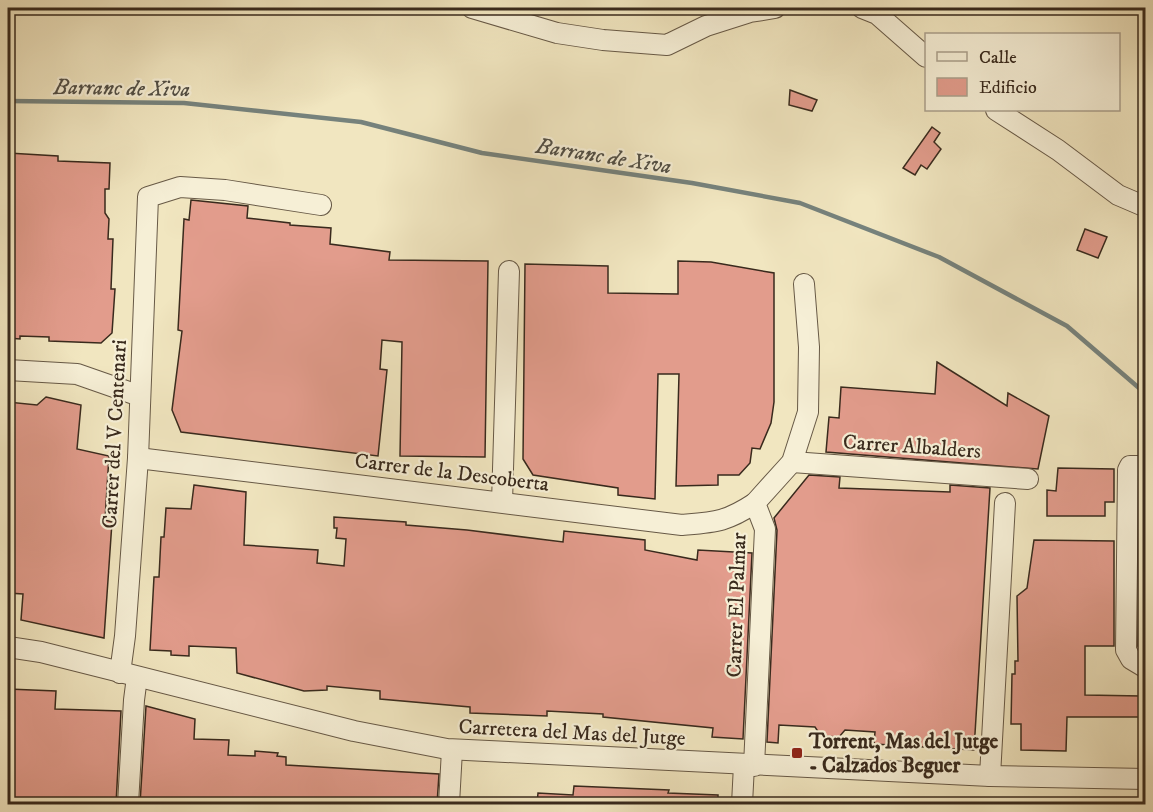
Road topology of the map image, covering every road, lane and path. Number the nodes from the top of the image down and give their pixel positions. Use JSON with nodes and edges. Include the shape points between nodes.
{"nodes":[{"id":1,"x":472,"y":8,"type":"edge"},
{"id":2,"x":776,"y":8,"type":"edge"},
{"id":3,"x":862,"y":8,"type":"edge"},
{"id":4,"x":925,"y":55,"type":"edge"},
{"id":5,"x":998,"y":111,"type":"edge"},
{"id":6,"x":321,"y":205,"type":"dead end"},
{"id":7,"x":1146,"y":207,"type":"edge"},
{"id":8,"x":509,"y":271,"type":"dead end"},
{"id":9,"x":804,"y":285,"type":"dead end"},
{"id":10,"x":8,"y":370,"type":"edge"},
{"id":11,"x":141,"y":396,"type":"junction"},
{"id":12,"x":138,"y":458,"type":"junction"},
{"id":13,"x":792,"y":462,"type":"junction"},
{"id":14,"x":1146,"y":466,"type":"edge"},
{"id":15,"x":1028,"y":479,"type":"dead end"},
{"id":16,"x":502,"y":502,"type":"junction"},
{"id":17,"x":755,"y":503,"type":"junction"},
{"id":18,"x":1005,"y":503,"type":"dead end"},
{"id":19,"x":8,"y":647,"type":"edge"},
{"id":20,"x":1146,"y":668,"type":"edge"},
{"id":21,"x":128,"y":675,"type":"junction"},
{"id":22,"x":452,"y":750,"type":"junction"},
{"id":23,"x":749,"y":765,"type":"junction"},
{"id":24,"x":990,"y":776,"type":"junction"},
{"id":25,"x":1146,"y":780,"type":"edge"},
{"id":26,"x":128,"y":804,"type":"edge"},
{"id":27,"x":449,"y":804,"type":"edge"},
{"id":28,"x":742,"y":804,"type":"edge"}],
"edges":[{"from":1,"to":2,"type":"street","via":[[557,33],[667,45],[706,26]]},
{"from":3,"to":4,"type":"street","via":[[877,14]]},
{"from":5,"to":7,"type":"street","via":[[1118,195]]},
{"from":6,"to":11,"type":"street","name":"Carrer del V Centenari","via":[[180,187],[148,196]]},
{"from":8,"to":16,"type":"street"},
{"from":9,"to":13,"type":"street","name":"Carrer El Palmar","via":[[809,347],[808,412]]},
{"from":10,"to":11,"type":"street","via":[[77,374]]},
{"from":11,"to":12,"type":"street","name":"Carrer del V Centenari"},
{"from":12,"to":16,"type":"street","name":"Carrer de la Descoberta"},
{"from":12,"to":21,"type":"street","name":"Carrer del V Centenari","via":[[125,636]]},
{"from":13,"to":15,"type":"street","name":"Carrer Albalders"},
{"from":13,"to":17,"type":"street","name":"Carrer El Palmar"},
{"from":14,"to":20,"type":"street","via":[[1134,465],[1128,470],[1126,651]]},
{"from":16,"to":17,"type":"street","name":"Carrer de la Descoberta","via":[[682,525],[733,517]]},
{"from":17,"to":23,"type":"street","name":"Carrer El Palmar","via":[[765,529]]},
{"from":18,"to":24,"type":"street"},
{"from":19,"to":21,"type":"street","name":"Carretera del Mas del Jutge"},
{"from":21,"to":22,"type":"street","name":"Carretera del Mas del Jutge","via":[[354,731]]},
{"from":21,"to":26,"type":"street","name":"Carrer del V Centenari","via":[[134,700]]},
{"from":22,"to":23,"type":"street","name":"Carretera del Mas del Jutge"},
{"from":22,"to":27,"type":"street"},
{"from":23,"to":24,"type":"street","name":"Carretera del Mas del Jutge"},
{"from":23,"to":28,"type":"street","name":"Carrer El Palmar"},
{"from":24,"to":25,"type":"street","name":"Carretera del Mas del Jutge"}]}
